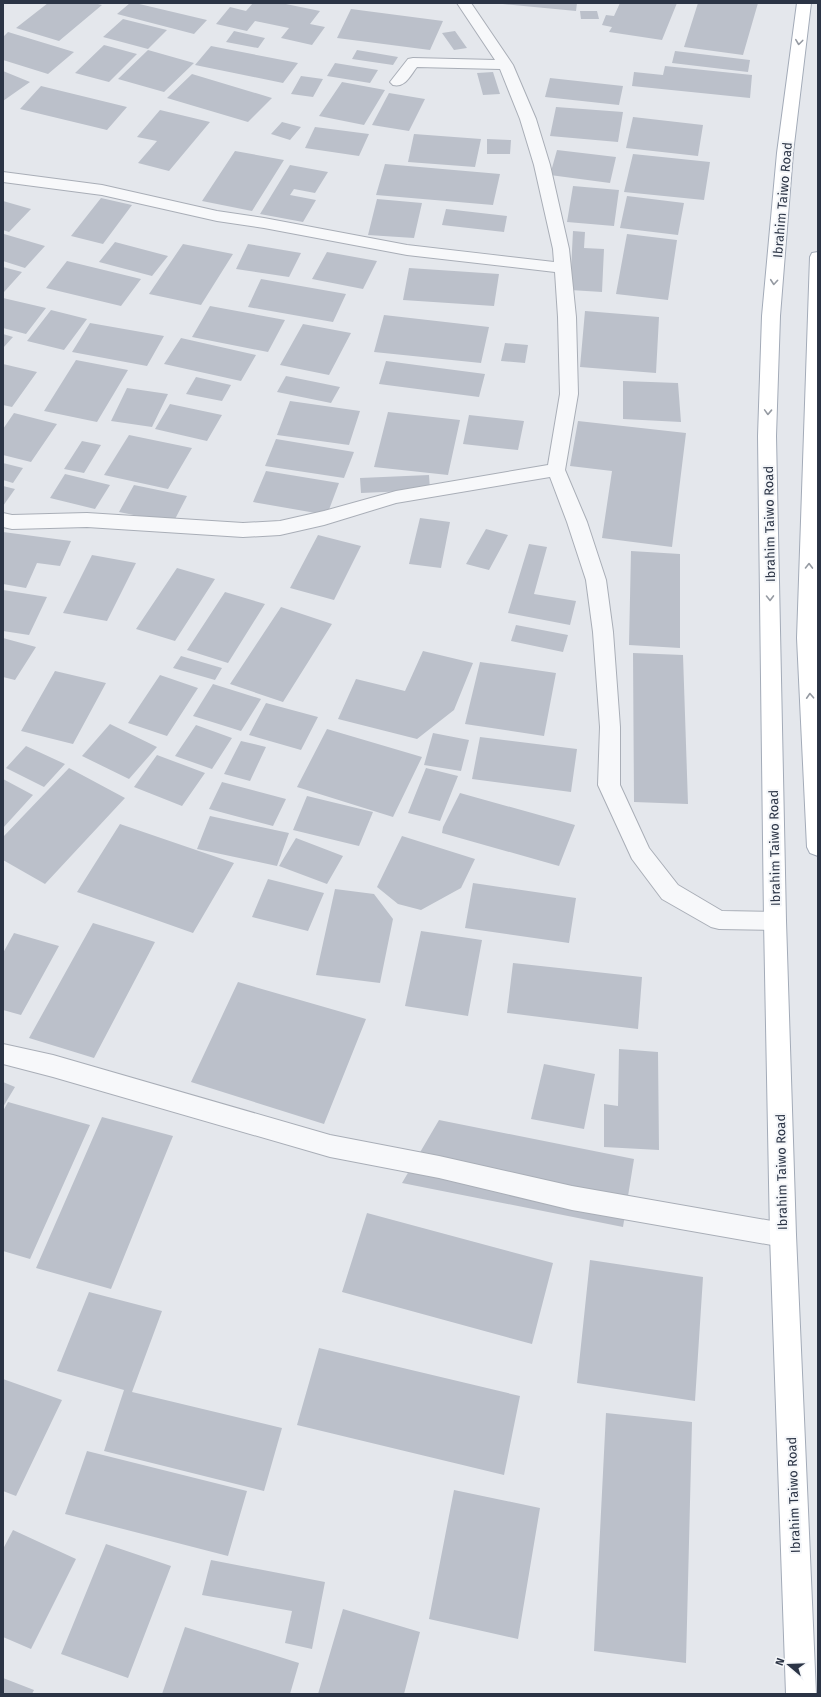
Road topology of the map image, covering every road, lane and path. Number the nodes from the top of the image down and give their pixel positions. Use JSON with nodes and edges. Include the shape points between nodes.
{"nodes":[{"id":1,"x":464,"y":3,"type":"edge"},
{"id":2,"x":804,"y":3,"type":"edge"},
{"id":3,"x":506,"y":66,"type":"junction"},
{"id":4,"x":398,"y":82,"type":"dead end"},
{"id":5,"x":3,"y":176,"type":"edge"},
{"id":6,"x":818,"y":257,"type":"edge"},
{"id":7,"x":563,"y":268,"type":"junction"},
{"id":8,"x":556,"y":470,"type":"junction"},
{"id":9,"x":3,"y":520,"type":"edge"},
{"id":10,"x":818,"y":847,"type":"edge"},
{"id":11,"x":775,"y":921,"type":"junction"},
{"id":12,"x":3,"y":1054,"type":"edge"},
{"id":13,"x":783,"y":1235,"type":"junction"},
{"id":14,"x":801,"y":1694,"type":"edge"}],
"edges":[{"from":1,"to":3,"type":"street"},
{"from":2,"to":11,"type":"main road","name":"Ibrahim Taiwo Road","one_way":true,"via":[[785,153],[772,316],[767,436]]},
{"from":3,"to":4,"type":"street","via":[[413,62]]},
{"from":3,"to":7,"type":"street","via":[[528,119],[542,165]]},
{"from":5,"to":7,"type":"street","via":[[102,190],[217,216],[364,243]]},
{"from":10,"to":6,"type":"main road","one_way":true,"via":[[807,638]]},
{"from":7,"to":8,"type":"street","via":[[569,394]]},
{"from":8,"to":9,"type":"street","via":[[396,497],[280,528],[243,530],[87,520]]},
{"from":8,"to":11,"type":"street","via":[[596,580],[603,632],[610,727],[609,786],[640,854],[670,892],[719,920]]},
{"from":11,"to":13,"type":"main road","name":"Ibrahim Taiwo Road"},
{"from":12,"to":13,"type":"street","via":[[330,1146],[439,1167],[572,1198]]},
{"from":13,"to":14,"type":"main road","name":"Ibrahim Taiwo Road"}]}
